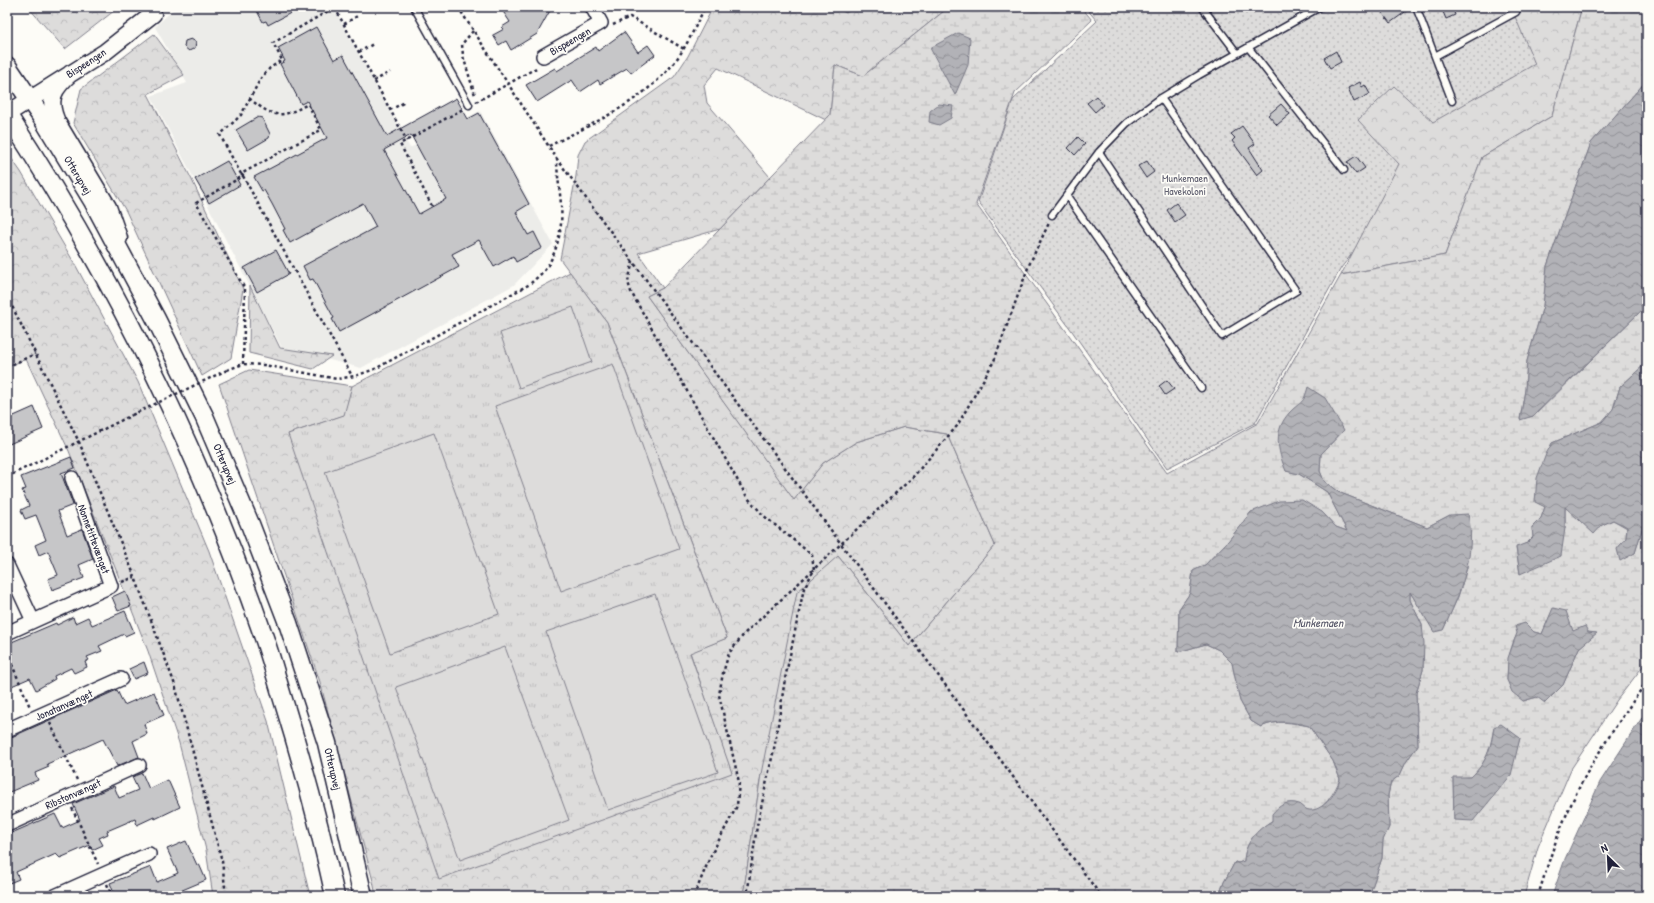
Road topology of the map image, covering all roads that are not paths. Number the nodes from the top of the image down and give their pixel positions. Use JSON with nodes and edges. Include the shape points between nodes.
{"nodes":[{"id":1,"x":414,"y":7,"type":"edge"},
{"id":2,"x":592,"y":7,"type":"edge"},
{"id":3,"x":1202,"y":7,"type":"edge"},
{"id":4,"x":1320,"y":7,"type":"edge"},
{"id":5,"x":1416,"y":7,"type":"edge"},
{"id":6,"x":157,"y":10,"type":"edge"},
{"id":7,"x":1516,"y":12,"type":"dead end"},
{"id":8,"x":1248,"y":47,"type":"junction"},
{"id":9,"x":1237,"y":53,"type":"junction"},
{"id":10,"x":543,"y":56,"type":"road end"},
{"id":11,"x":1435,"y":56,"type":"junction"},
{"id":12,"x":7,"y":66,"type":"edge"},
{"id":13,"x":71,"y":73,"type":"junction"},
{"id":14,"x":1161,"y":98,"type":"junction"},
{"id":15,"x":30,"y":100,"type":"junction"},
{"id":16,"x":1452,"y":101,"type":"dead end"},
{"id":17,"x":469,"y":105,"type":"road end"},
{"id":18,"x":7,"y":114,"type":"edge"},
{"id":19,"x":1099,"y":152,"type":"junction"},
{"id":20,"x":1344,"y":170,"type":"dead end"},
{"id":21,"x":1067,"y":196,"type":"junction"},
{"id":22,"x":1052,"y":215,"type":"road end"},
{"id":23,"x":135,"y":280,"type":"junction"},
{"id":24,"x":1201,"y":388,"type":"dead end"},
{"id":25,"x":72,"y":478,"type":"dead end"},
{"id":26,"x":7,"y":565,"type":"edge"},
{"id":27,"x":33,"y":621,"type":"junction"},
{"id":28,"x":7,"y":633,"type":"edge"},
{"id":29,"x":121,"y":679,"type":"dead end"},
{"id":30,"x":7,"y":730,"type":"edge"},
{"id":31,"x":138,"y":765,"type":"dead end"},
{"id":32,"x":7,"y":824,"type":"edge"},
{"id":33,"x":149,"y":854,"type":"dead end"},
{"id":34,"x":55,"y":896,"type":"edge"},
{"id":35,"x":335,"y":896,"type":"edge"},
{"id":36,"x":363,"y":896,"type":"edge"}],
"edges":[{"from":1,"to":17,"type":"lane"},
{"from":2,"to":10,"type":"street","name":"Bispeengen","via":[[601,23]]},
{"from":3,"to":9,"type":"lane"},
{"from":4,"to":8,"type":"lane"},
{"from":5,"to":11,"type":"lane"},
{"from":6,"to":13,"type":"street","name":"Bispeengen","via":[[105,52]]},
{"from":7,"to":11,"type":"lane"},
{"from":8,"to":9,"type":"lane"},
{"from":8,"to":20,"type":"lane"},
{"from":9,"to":14,"type":"lane"},
{"from":11,"to":16,"type":"lane"},
{"from":12,"to":15,"type":"main road","name":"Otterupvej"},
{"from":13,"to":15,"type":"street","name":"Bispeengen"},
{"from":13,"to":23,"type":"street","via":[[54,92],[52,110],[108,207]]},
{"from":14,"to":19,"type":"lane","via":[[1127,123]]},
{"from":14,"to":19,"type":"lane","via":[[1296,291],[1222,336]]},
{"from":15,"to":18,"type":"street","name":"Bispeengen"},
{"from":15,"to":23,"type":"main road","name":"Otterupvej","via":[[93,201]]},
{"from":18,"to":35,"type":"main road","via":[[71,217],[133,331],[180,427],[225,533],[263,633],[300,756]]},
{"from":19,"to":21,"type":"lane"},
{"from":21,"to":22,"type":"lane"},
{"from":21,"to":24,"type":"lane"},
{"from":23,"to":36,"type":"main road","name":"Otterupvej","via":[[204,416],[250,524],[288,623],[327,743]]},
{"from":25,"to":27,"type":"street","name":"Nonnetittevænget","via":[[111,586]]},
{"from":26,"to":27,"type":"street"},
{"from":27,"to":28,"type":"street","name":"Nonnetittevænget"},
{"from":29,"to":30,"type":"street","name":"Jonatanvænget"},
{"from":31,"to":32,"type":"street","name":"Ribstonvænget"},
{"from":33,"to":34,"type":"street"}]}
